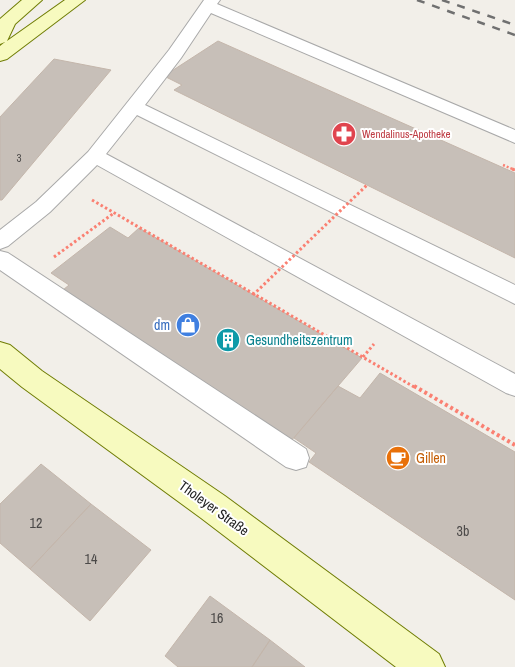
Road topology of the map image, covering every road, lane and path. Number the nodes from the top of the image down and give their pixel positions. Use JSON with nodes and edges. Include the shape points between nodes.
{"nodes":[{"id":1,"x":33,"y":0,"type":"edge"},
{"id":2,"x":76,"y":0,"type":"edge"},
{"id":3,"x":210,"y":3,"type":"edge"},
{"id":4,"x":0,"y":38,"type":"edge"},
{"id":5,"x":0,"y":55,"type":"edge"},
{"id":6,"x":134,"y":106,"type":"junction"},
{"id":7,"x":515,"y":137,"type":"edge"},
{"id":8,"x":95,"y":156,"type":"junction"},
{"id":9,"x":66,"y":185,"type":"junction"},
{"id":10,"x":367,"y":186,"type":"dead end"},
{"id":11,"x":114,"y":213,"type":"junction"},
{"id":12,"x":5,"y":238,"type":"edge"},
{"id":13,"x":0,"y":259,"type":"edge"},
{"id":14,"x":253,"y":295,"type":"dead end"},
{"id":15,"x":515,"y":295,"type":"edge"},
{"id":16,"x":0,"y":353,"type":"edge"},
{"id":17,"x":515,"y":386,"type":"edge"},
{"id":18,"x":515,"y":446,"type":"edge"},
{"id":19,"x":296,"y":458,"type":"dead end"},
{"id":20,"x":426,"y":667,"type":"edge"}],
"edges":[{"from":1,"to":4,"type":"main road","via":[[7,22]]},
{"from":2,"to":5,"type":"main road"},
{"from":3,"to":6,"type":"lane"},
{"from":3,"to":7,"type":"lane"},
{"from":6,"to":8,"type":"lane"},
{"from":6,"to":15,"type":"lane"},
{"from":8,"to":9,"type":"lane"},
{"from":8,"to":17,"type":"lane"},
{"from":9,"to":11,"type":"path"},
{"from":9,"to":12,"type":"lane"},
{"from":10,"to":14,"type":"path","bridge":true},
{"from":11,"to":12,"type":"path","via":[[49,261]]},
{"from":11,"to":18,"type":"path"},
{"from":13,"to":19,"type":"lane"},
{"from":16,"to":20,"type":"main road","name":"Tholeyer Straße","via":[[213,506]]}]}
